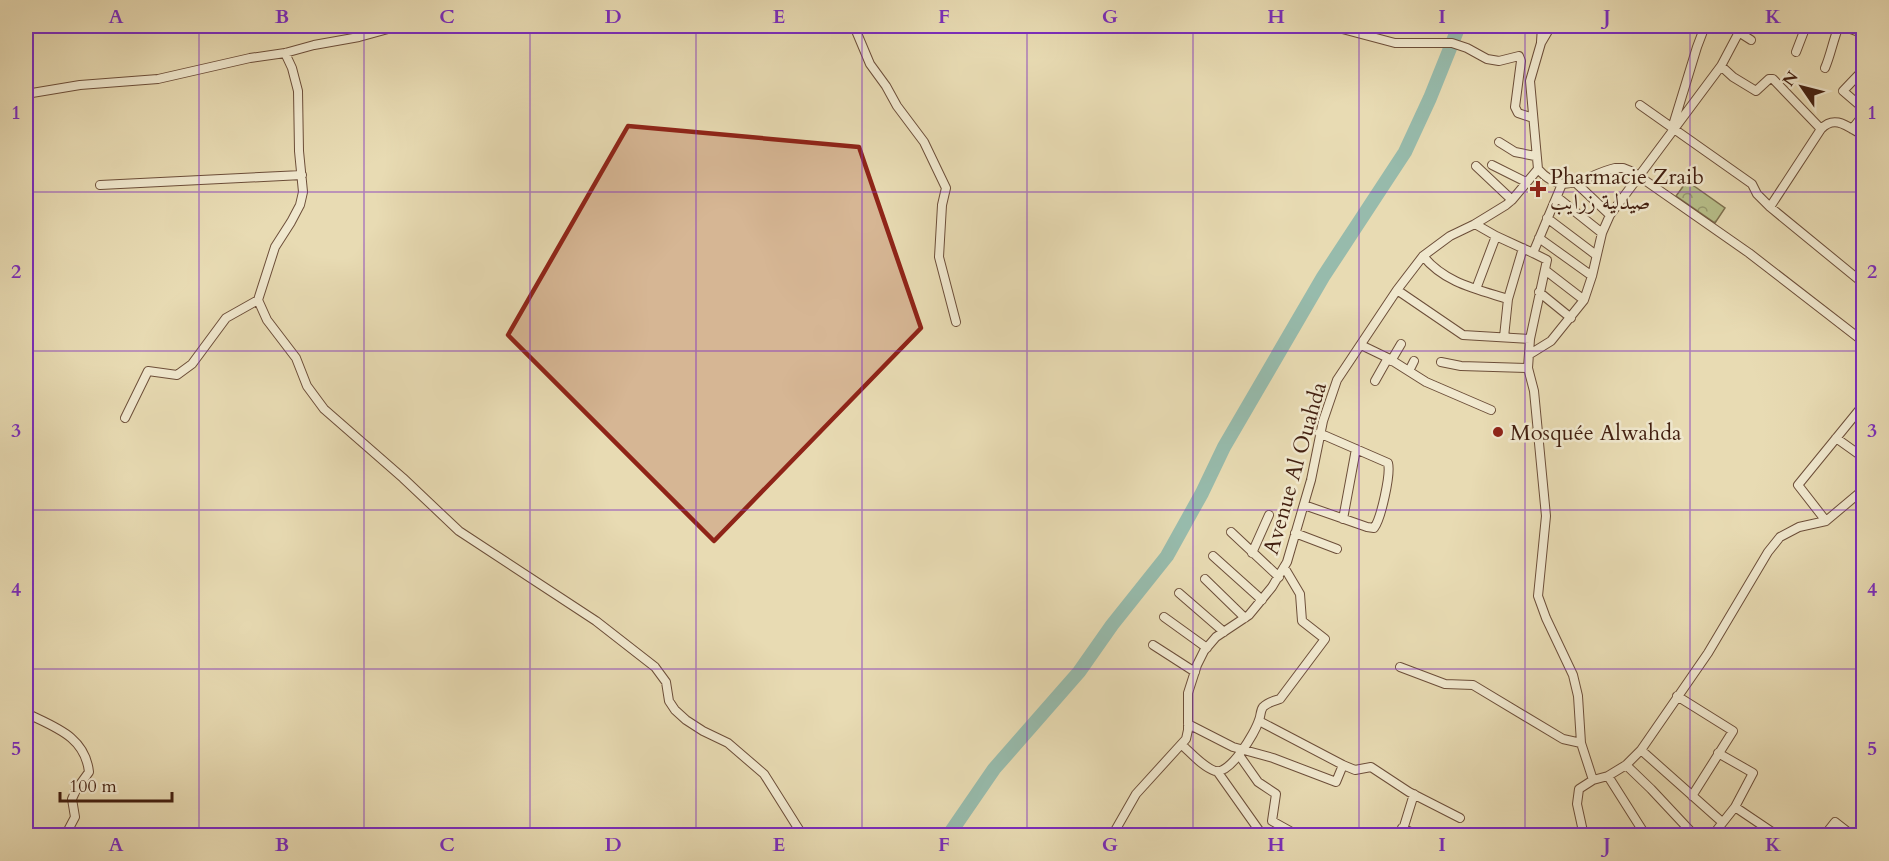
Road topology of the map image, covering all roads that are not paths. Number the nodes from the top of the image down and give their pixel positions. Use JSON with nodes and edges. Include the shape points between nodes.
{"nodes":[{"id":1,"x":399,"y":26,"type":"edge"},
{"id":2,"x":854,"y":26,"type":"edge"},
{"id":3,"x":1331,"y":26,"type":"edge"},
{"id":4,"x":1542,"y":26,"type":"edge"},
{"id":5,"x":1551,"y":26,"type":"edge"},
{"id":6,"x":1705,"y":26,"type":"edge"},
{"id":7,"x":1729,"y":26,"type":"edge"},
{"id":8,"x":1806,"y":26,"type":"edge"},
{"id":9,"x":1841,"y":26,"type":"edge"},
{"id":10,"x":1854,"y":28,"type":"edge"},
{"id":11,"x":1738,"y":32,"type":"junction"},
{"id":12,"x":1863,"y":34,"type":"edge"},
{"id":13,"x":1751,"y":40,"type":"dead end"},
{"id":14,"x":1541,"y":43,"type":"junction"},
{"id":15,"x":1796,"y":52,"type":"dead end"},
{"id":16,"x":285,"y":53,"type":"junction"},
{"id":17,"x":1721,"y":66,"type":"junction"},
{"id":18,"x":1824,"y":68,"type":"dead end"},
{"id":19,"x":1863,"y":69,"type":"edge"},
{"id":20,"x":26,"y":94,"type":"edge"},
{"id":21,"x":1640,"y":105,"type":"dead end"},
{"id":22,"x":1863,"y":108,"type":"edge"},
{"id":23,"x":1863,"y":114,"type":"edge"},
{"id":24,"x":1533,"y":118,"type":"junction"},
{"id":25,"x":1821,"y":129,"type":"junction"},
{"id":26,"x":1852,"y":129,"type":"junction"},
{"id":27,"x":1675,"y":130,"type":"junction"},
{"id":28,"x":1863,"y":136,"type":"edge"},
{"id":29,"x":1499,"y":142,"type":"dead end"},
{"id":30,"x":1535,"y":156,"type":"junction"},
{"id":31,"x":1492,"y":165,"type":"dead end"},
{"id":32,"x":1476,"y":166,"type":"dead end"},
{"id":33,"x":1538,"y":169,"type":"junction"},
{"id":34,"x":302,"y":175,"type":"junction"},
{"id":35,"x":1639,"y":176,"type":"junction"},
{"id":36,"x":1526,"y":182,"type":"junction"},
{"id":37,"x":1576,"y":183,"type":"junction"},
{"id":38,"x":1562,"y":184,"type":"junction"},
{"id":39,"x":100,"y":186,"type":"dead end"},
{"id":40,"x":1558,"y":198,"type":"junction"},
{"id":41,"x":1512,"y":200,"type":"junction"},
{"id":42,"x":1770,"y":207,"type":"junction"},
{"id":43,"x":1610,"y":215,"type":"junction"},
{"id":44,"x":1547,"y":218,"type":"junction"},
{"id":45,"x":1475,"y":224,"type":"junction"},
{"id":46,"x":1602,"y":233,"type":"junction"},
{"id":47,"x":1496,"y":236,"type":"junction"},
{"id":48,"x":1539,"y":238,"type":"junction"},
{"id":49,"x":1523,"y":248,"type":"junction"},
{"id":50,"x":1533,"y":253,"type":"junction"},
{"id":51,"x":1596,"y":255,"type":"junction"},
{"id":52,"x":1423,"y":256,"type":"junction"},
{"id":53,"x":1545,"y":270,"type":"junction"},
{"id":54,"x":1592,"y":276,"type":"junction"},
{"id":55,"x":1863,"y":284,"type":"edge"},
{"id":56,"x":1476,"y":289,"type":"junction"},
{"id":57,"x":1397,"y":290,"type":"junction"},
{"id":58,"x":1539,"y":292,"type":"junction"},
{"id":59,"x":1508,"y":299,"type":"junction"},
{"id":60,"x":258,"y":300,"type":"junction"},
{"id":61,"x":1584,"y":300,"type":"junction"},
{"id":62,"x":1570,"y":318,"type":"junction"},
{"id":63,"x":956,"y":322,"type":"dead end"},
{"id":64,"x":1504,"y":337,"type":"junction"},
{"id":65,"x":1530,"y":339,"type":"junction"},
{"id":66,"x":1863,"y":342,"type":"edge"},
{"id":67,"x":1401,"y":344,"type":"dead end"},
{"id":68,"x":1361,"y":345,"type":"junction"},
{"id":69,"x":1530,"y":354,"type":"junction"},
{"id":70,"x":1389,"y":359,"type":"junction"},
{"id":71,"x":1414,"y":361,"type":"dead end"},
{"id":72,"x":1441,"y":362,"type":"dead end"},
{"id":73,"x":1528,"y":368,"type":"junction"},
{"id":74,"x":1409,"y":371,"type":"junction"},
{"id":75,"x":1375,"y":381,"type":"dead end"},
{"id":76,"x":1863,"y":404,"type":"edge"},
{"id":77,"x":1491,"y":410,"type":"dead end"},
{"id":78,"x":125,"y":418,"type":"dead end"},
{"id":79,"x":1319,"y":433,"type":"junction"},
{"id":80,"x":1836,"y":438,"type":"junction"},
{"id":81,"x":1356,"y":450,"type":"junction"},
{"id":82,"x":1863,"y":458,"type":"edge"},
{"id":83,"x":1863,"y":489,"type":"edge"},
{"id":84,"x":1304,"y":505,"type":"junction"},
{"id":85,"x":1269,"y":515,"type":"dead end"},
{"id":86,"x":1343,"y":519,"type":"junction"},
{"id":87,"x":1826,"y":521,"type":"junction"},
{"id":88,"x":1231,"y":532,"type":"dead end"},
{"id":89,"x":1295,"y":534,"type":"junction"},
{"id":90,"x":1337,"y":549,"type":"dead end"},
{"id":91,"x":1252,"y":553,"type":"junction"},
{"id":92,"x":1213,"y":556,"type":"dead end"},
{"id":93,"x":1284,"y":567,"type":"junction"},
{"id":94,"x":1279,"y":577,"type":"junction"},
{"id":95,"x":1205,"y":579,"type":"dead end"},
{"id":96,"x":1179,"y":593,"type":"dead end"},
{"id":97,"x":1262,"y":600,"type":"junction"},
{"id":98,"x":1164,"y":617,"type":"dead end"},
{"id":99,"x":1245,"y":618,"type":"junction"},
{"id":100,"x":1224,"y":632,"type":"junction"},
{"id":101,"x":1153,"y":645,"type":"dead end"},
{"id":102,"x":1207,"y":648,"type":"junction"},
{"id":103,"x":1400,"y":667,"type":"dead end"},
{"id":104,"x":1195,"y":672,"type":"junction"},
{"id":105,"x":1677,"y":696,"type":"junction"},
{"id":106,"x":26,"y":713,"type":"edge"},
{"id":107,"x":1259,"y":721,"type":"junction"},
{"id":108,"x":1188,"y":724,"type":"junction"},
{"id":109,"x":1581,"y":743,"type":"junction"},
{"id":110,"x":1182,"y":745,"type":"junction"},
{"id":111,"x":1641,"y":750,"type":"junction"},
{"id":112,"x":1241,"y":752,"type":"junction"},
{"id":113,"x":1719,"y":753,"type":"junction"},
{"id":114,"x":1343,"y":765,"type":"junction"},
{"id":115,"x":1626,"y":765,"type":"junction"},
{"id":116,"x":1217,"y":771,"type":"junction"},
{"id":117,"x":1608,"y":776,"type":"junction"},
{"id":118,"x":1593,"y":780,"type":"junction"},
{"id":119,"x":1414,"y":794,"type":"junction"},
{"id":120,"x":1692,"y":796,"type":"junction"},
{"id":121,"x":1735,"y":807,"type":"junction"},
{"id":122,"x":1460,"y":818,"type":"dead end"},
{"id":123,"x":1722,"y":822,"type":"junction"},
{"id":124,"x":1401,"y":832,"type":"edge"},
{"id":125,"x":1584,"y":835,"type":"edge"},
{"id":126,"x":1646,"y":835,"type":"edge"},
{"id":127,"x":65,"y":836,"type":"edge"},
{"id":128,"x":803,"y":836,"type":"edge"},
{"id":129,"x":1112,"y":836,"type":"edge"},
{"id":130,"x":1263,"y":836,"type":"edge"},
{"id":131,"x":1299,"y":836,"type":"edge"},
{"id":132,"x":1419,"y":836,"type":"edge"},
{"id":133,"x":1695,"y":836,"type":"edge"},
{"id":134,"x":1722,"y":836,"type":"edge"},
{"id":135,"x":1778,"y":836,"type":"edge"},
{"id":136,"x":1824,"y":836,"type":"edge"},
{"id":137,"x":1853,"y":836,"type":"edge"}],
"edges":[{"from":1,"to":16,"type":"street"},
{"from":2,"to":63,"type":"street","via":[[870,64],[924,142],[945,185],[939,257]]},
{"from":3,"to":24,"type":"street","via":[[1395,43],[1452,43],[1499,61],[1519,56],[1515,107],[1518,113]]},
{"from":4,"to":14,"type":"street"},
{"from":5,"to":14,"type":"street"},
{"from":6,"to":27,"type":"street","via":[[1674,122]]},
{"from":7,"to":11,"type":"street"},
{"from":8,"to":15,"type":"street"},
{"from":9,"to":10,"type":"street"},
{"from":9,"to":18,"type":"street"},
{"from":10,"to":12,"type":"street"},
{"from":11,"to":13,"type":"street"},
{"from":11,"to":17,"type":"street"},
{"from":14,"to":24,"type":"street","via":[[1530,81]]},
{"from":16,"to":20,"type":"street","via":[[158,79]]},
{"from":16,"to":34,"type":"street","via":[[298,91]]},
{"from":17,"to":25,"type":"street","via":[[1756,91],[1773,79]]},
{"from":17,"to":27,"type":"street"},
{"from":19,"to":22,"type":"street","via":[[1843,91]]},
{"from":21,"to":27,"type":"street"},
{"from":23,"to":26,"type":"street"},
{"from":24,"to":30,"type":"street"},
{"from":25,"to":26,"type":"street","via":[[1832,121]]},
{"from":25,"to":42,"type":"street"},
{"from":26,"to":28,"type":"street"},
{"from":27,"to":35,"type":"street"},
{"from":27,"to":42,"type":"street","via":[[1752,184]]},
{"from":29,"to":30,"type":"street","via":[[1515,152]]},
{"from":30,"to":33,"type":"street"},
{"from":31,"to":36,"type":"street"},
{"from":32,"to":41,"type":"street"},
{"from":33,"to":36,"type":"street","name":"Avenue Al Ouahda"},
{"from":33,"to":38,"type":"street"},
{"from":34,"to":39,"type":"street"},
{"from":34,"to":60,"type":"street","via":[[300,206],[275,247]]},
{"from":35,"to":37,"type":"street","via":[[1615,168]]},
{"from":35,"to":43,"type":"street"},
{"from":35,"to":66,"type":"street","via":[[1741,247]]},
{"from":36,"to":41,"type":"street","name":"Avenue Al Ouahda"},
{"from":37,"to":38,"type":"street"},
{"from":37,"to":43,"type":"street"},
{"from":38,"to":40,"type":"street"},
{"from":40,"to":44,"type":"street"},
{"from":40,"to":46,"type":"street"},
{"from":41,"to":45,"type":"street","name":"Avenue Al Ouahda"},
{"from":42,"to":55,"type":"street"},
{"from":43,"to":46,"type":"street"},
{"from":44,"to":48,"type":"street"},
{"from":44,"to":51,"type":"street"},
{"from":45,"to":47,"type":"street"},
{"from":45,"to":52,"type":"street","name":"Avenue Al Ouahda"},
{"from":46,"to":51,"type":"street"},
{"from":47,"to":49,"type":"street"},
{"from":47,"to":56,"type":"street"},
{"from":48,"to":50,"type":"street"},
{"from":48,"to":54,"type":"street"},
{"from":49,"to":50,"type":"street"},
{"from":49,"to":59,"type":"street"},
{"from":50,"to":53,"type":"street","via":[[1547,261]]},
{"from":51,"to":54,"type":"street"},
{"from":52,"to":56,"type":"street","via":[[1442,275]]},
{"from":52,"to":57,"type":"street","name":"Avenue Al Ouahda"},
{"from":53,"to":58,"type":"street"},
{"from":53,"to":61,"type":"street"},
{"from":54,"to":61,"type":"street"},
{"from":56,"to":59,"type":"street"},
{"from":57,"to":64,"type":"street","via":[[1463,334]]},
{"from":57,"to":68,"type":"street","name":"Avenue Al Ouahda"},
{"from":58,"to":62,"type":"street"},
{"from":58,"to":65,"type":"street"},
{"from":59,"to":64,"type":"street"},
{"from":60,"to":78,"type":"street","via":[[225,318],[192,364],[177,375],[148,371]]},
{"from":60,"to":128,"type":"street","via":[[324,409],[459,531],[596,621],[655,667],[666,682],[675,710],[703,731],[728,743],[764,774]]},
{"from":61,"to":62,"type":"street"},
{"from":62,"to":69,"type":"street","via":[[1551,341]]},
{"from":64,"to":65,"type":"street"},
{"from":65,"to":69,"type":"street"},
{"from":67,"to":70,"type":"street"},
{"from":68,"to":70,"type":"street"},
{"from":68,"to":79,"type":"street","name":"Avenue Al Ouahda","via":[[1337,380]]},
{"from":69,"to":73,"type":"street"},
{"from":70,"to":74,"type":"street"},
{"from":70,"to":75,"type":"street"},
{"from":71,"to":74,"type":"street"},
{"from":72,"to":73,"type":"street"},
{"from":73,"to":109,"type":"street","via":[[1538,422],[1546,516],[1538,596],[1573,675]]},
{"from":74,"to":77,"type":"street"},
{"from":76,"to":80,"type":"street"},
{"from":79,"to":81,"type":"street"},
{"from":79,"to":84,"type":"street","name":"Avenue Al Ouahda"},
{"from":80,"to":82,"type":"street"},
{"from":80,"to":87,"type":"street","via":[[1798,485]]},
{"from":81,"to":86,"type":"street"},
{"from":81,"to":86,"type":"street","via":[[1385,460],[1389,471],[1374,528]]},
{"from":83,"to":87,"type":"street"},
{"from":84,"to":86,"type":"street"},
{"from":84,"to":89,"type":"street","name":"Avenue Al Ouahda"},
{"from":85,"to":91,"type":"street"},
{"from":87,"to":105,"type":"street","via":[[1809,523],[1780,537]]},
{"from":88,"to":91,"type":"street"},
{"from":89,"to":90,"type":"street"},
{"from":89,"to":93,"type":"street","name":"Avenue Al Ouahda"},
{"from":91,"to":94,"type":"street"},
{"from":92,"to":97,"type":"street"},
{"from":93,"to":94,"type":"street","name":"Avenue Al Ouahda"},
{"from":93,"to":107,"type":"street","via":[[1300,594],[1302,621],[1325,639],[1280,699],[1270,701],[1262,709]]},
{"from":94,"to":97,"type":"street","name":"Avenue Al Ouahda"},
{"from":95,"to":99,"type":"street"},
{"from":96,"to":100,"type":"street"},
{"from":97,"to":99,"type":"street","name":"Avenue Al Ouahda"},
{"from":98,"to":102,"type":"street"},
{"from":99,"to":100,"type":"street","name":"Avenue Al Ouahda"},
{"from":100,"to":102,"type":"street","name":"Avenue Al Ouahda"},
{"from":101,"to":104,"type":"street"},
{"from":102,"to":104,"type":"street","name":"Avenue Al Ouahda"},
{"from":103,"to":109,"type":"street","via":[[1445,684],[1473,685],[1563,739]]},
{"from":104,"to":108,"type":"street","name":"Avenue Al Ouahda","via":[[1188,693]]},
{"from":105,"to":111,"type":"street"},
{"from":105,"to":113,"type":"street","via":[[1733,730]]},
{"from":106,"to":127,"type":"street","via":[[79,745],[88,762],[89,772],[72,799],[75,817]]},
{"from":107,"to":112,"type":"street"},
{"from":107,"to":114,"type":"street"},
{"from":108,"to":110,"type":"street","name":"Avenue Al Ouahda"},
{"from":108,"to":112,"type":"street"},
{"from":109,"to":118,"type":"street"},
{"from":110,"to":116,"type":"street"},
{"from":110,"to":129,"type":"street","name":"Avenue Al Ouahda","via":[[1136,794]]},
{"from":111,"to":115,"type":"street"},
{"from":111,"to":120,"type":"street"},
{"from":112,"to":114,"type":"street","via":[[1336,782]]},
{"from":112,"to":116,"type":"street","via":[[1231,764]]},
{"from":112,"to":131,"type":"street","via":[[1258,782],[1276,794],[1272,820]]},
{"from":113,"to":120,"type":"street"},
{"from":113,"to":121,"type":"street","via":[[1753,773]]},
{"from":114,"to":119,"type":"street","via":[[1358,770],[1371,767]]},
{"from":115,"to":117,"type":"street"},
{"from":115,"to":133,"type":"street"},
{"from":116,"to":130,"type":"street"},
{"from":117,"to":118,"type":"street"},
{"from":117,"to":126,"type":"street"},
{"from":118,"to":125,"type":"street","via":[[1580,788],[1577,795]]},
{"from":119,"to":122,"type":"street"},
{"from":119,"to":124,"type":"street"},
{"from":120,"to":123,"type":"street"},
{"from":121,"to":123,"type":"street"},
{"from":121,"to":135,"type":"street"},
{"from":123,"to":134,"type":"street","via":[[1716,831]]},
{"from":124,"to":132,"type":"street"},
{"from":136,"to":137,"type":"street","via":[[1835,822]]}]}
